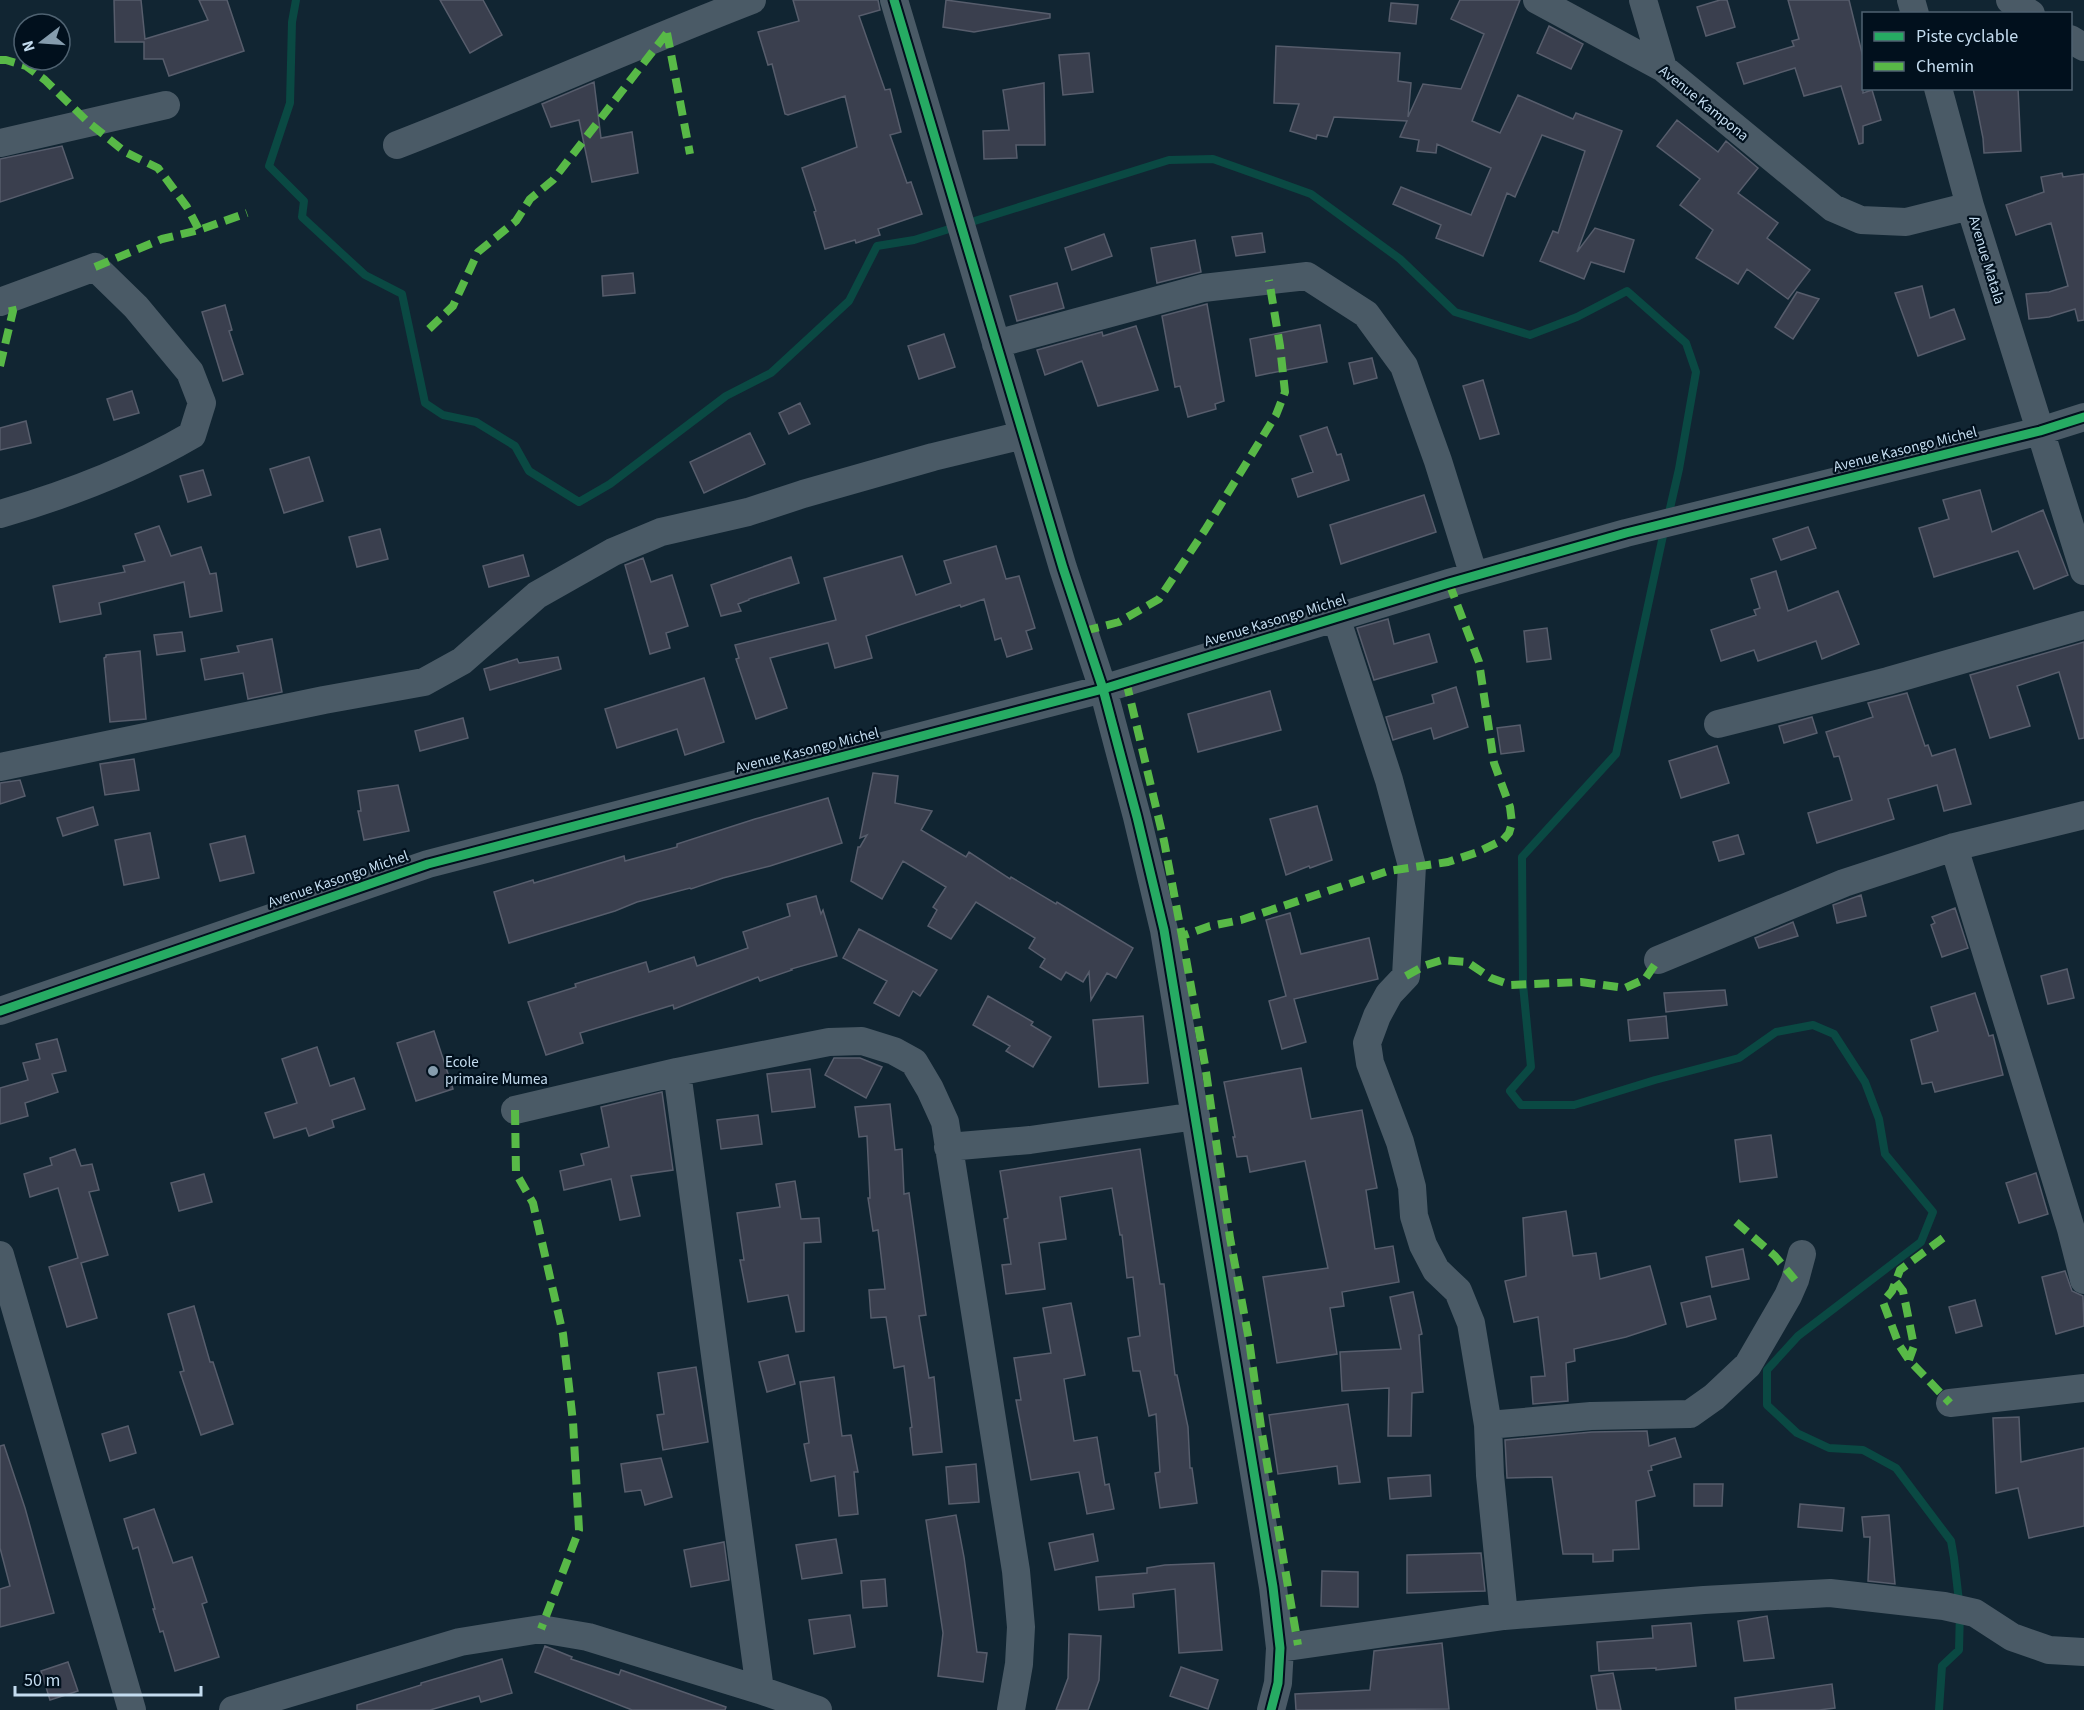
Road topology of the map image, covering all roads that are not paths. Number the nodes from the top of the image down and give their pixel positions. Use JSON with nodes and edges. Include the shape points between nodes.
{"nodes":[{"id":1,"x":752,"y":0,"type":"edge"},
{"id":2,"x":894,"y":0,"type":"edge"},
{"id":3,"x":1537,"y":0,"type":"edge"},
{"id":4,"x":1643,"y":0,"type":"edge"},
{"id":5,"x":2010,"y":0,"type":"edge"},
{"id":6,"x":2028,"y":12,"type":"edge"},
{"id":7,"x":1663,"y":68,"type":"junction"},
{"id":8,"x":1939,"y":90,"type":"edge"},
{"id":9,"x":166,"y":105,"type":"dead end"},
{"id":10,"x":0,"y":143,"type":"edge"},
{"id":11,"x":397,"y":145,"type":"dead end"},
{"id":12,"x":1970,"y":206,"type":"junction"},
{"id":13,"x":0,"y":302,"type":"edge"},
{"id":14,"x":996,"y":344,"type":"junction"},
{"id":15,"x":2084,"y":417,"type":"edge"},
{"id":16,"x":2040,"y":431,"type":"junction"},
{"id":17,"x":1023,"y":435,"type":"junction"},
{"id":18,"x":0,"y":514,"type":"edge"},
{"id":19,"x":2084,"y":571,"type":"edge"},
{"id":20,"x":1474,"y":576,"type":"junction"},
{"id":21,"x":1336,"y":617,"type":"junction"},
{"id":22,"x":2084,"y":625,"type":"edge"},
{"id":23,"x":1103,"y":689,"type":"junction"},
{"id":24,"x":1718,"y":724,"type":"dead end"},
{"id":25,"x":0,"y":767,"type":"edge"},
{"id":26,"x":2084,"y":816,"type":"edge"},
{"id":27,"x":1954,"y":847,"type":"junction"},
{"id":28,"x":1658,"y":960,"type":"dead end"},
{"id":29,"x":0,"y":1011,"type":"edge"},
{"id":30,"x":677,"y":1072,"type":"junction"},
{"id":31,"x":514,"y":1110,"type":"dead end"},
{"id":32,"x":1196,"y":1116,"type":"junction"},
{"id":33,"x":948,"y":1147,"type":"junction"},
{"id":34,"x":1802,"y":1254,"type":"dead end"},
{"id":35,"x":0,"y":1255,"type":"edge"},
{"id":36,"x":2084,"y":1280,"type":"edge"},
{"id":37,"x":2084,"y":1388,"type":"edge"},
{"id":38,"x":1950,"y":1402,"type":"dead end"},
{"id":39,"x":1488,"y":1425,"type":"junction"},
{"id":40,"x":1504,"y":1616,"type":"junction"},
{"id":41,"x":1280,"y":1648,"type":"junction"},
{"id":42,"x":2084,"y":1652,"type":"edge"},
{"id":43,"x":760,"y":1690,"type":"junction"},
{"id":44,"x":132,"y":1710,"type":"edge"},
{"id":45,"x":233,"y":1710,"type":"edge"},
{"id":46,"x":818,"y":1710,"type":"edge"},
{"id":47,"x":1011,"y":1710,"type":"edge"},
{"id":48,"x":1271,"y":1710,"type":"edge"}],
"edges":[{"from":1,"to":11,"type":"street"},
{"from":2,"to":14,"type":"street"},
{"from":3,"to":7,"type":"street","name":"Avenue Kampona"},
{"from":4,"to":7,"type":"street"},
{"from":5,"to":6,"type":"street"},
{"from":7,"to":12,"type":"street","name":"Avenue Kampona","via":[[1833,208],[1861,220],[1906,222]]},
{"from":8,"to":12,"type":"street","name":"Avenue Matala"},
{"from":9,"to":10,"type":"street"},
{"from":12,"to":16,"type":"street","name":"Avenue Matala"},
{"from":13,"to":18,"type":"street","via":[[95,267],[136,307],[190,372],[202,403],[192,435],[162,452],[92,483]]},
{"from":14,"to":17,"type":"street"},
{"from":14,"to":20,"type":"street","via":[[1203,288],[1307,276],[1366,314],[1404,366]]},
{"from":15,"to":16,"type":"street","name":"Avenue Kasongo Michel"},
{"from":16,"to":19,"type":"street","name":"Avenue Matala"},
{"from":16,"to":20,"type":"street","name":"Avenue Kasongo Michel","via":[[1731,506]]},
{"from":17,"to":23,"type":"street"},
{"from":17,"to":25,"type":"street","via":[[748,512],[661,532],[613,552],[537,596],[462,661],[424,682]]},
{"from":20,"to":21,"type":"street","name":"Avenue Kasongo Michel"},
{"from":21,"to":23,"type":"street","name":"Avenue Kasongo Michel"},
{"from":21,"to":39,"type":"street","via":[[1389,780],[1412,867],[1406,976],[1389,994],[1377,1016],[1367,1043],[1370,1063],[1400,1142],[1423,1245],[1436,1270],[1458,1291],[1471,1323]]},
{"from":22,"to":24,"type":"street"},
{"from":23,"to":29,"type":"street","name":"Avenue Kasongo Michel","via":[[428,864]]},
{"from":23,"to":32,"type":"street","via":[[1164,930]]},
{"from":26,"to":27,"type":"street"},
{"from":27,"to":28,"type":"street","via":[[1844,884]]},
{"from":27,"to":36,"type":"street"},
{"from":30,"to":31,"type":"street"},
{"from":30,"to":33,"type":"street","via":[[829,1042],[862,1041],[914,1062],[945,1122]]},
{"from":30,"to":43,"type":"street"},
{"from":32,"to":33,"type":"street","via":[[1030,1140]]},
{"from":32,"to":41,"type":"street"},
{"from":33,"to":47,"type":"street","via":[[1016,1571],[1021,1627]]},
{"from":34,"to":39,"type":"street","via":[[1791,1288],[1748,1365],[1690,1414],[1591,1416]]},
{"from":35,"to":44,"type":"street"},
{"from":37,"to":38,"type":"street"},
{"from":39,"to":40,"type":"street"},
{"from":40,"to":41,"type":"street"},
{"from":40,"to":42,"type":"street","via":[[1830,1593],[1975,1613],[2012,1638],[2049,1650]]},
{"from":41,"to":48,"type":"street","via":[[1278,1683]]},
{"from":43,"to":45,"type":"street","via":[[588,1637],[540,1629],[460,1642]]},
{"from":43,"to":46,"type":"street"}]}
